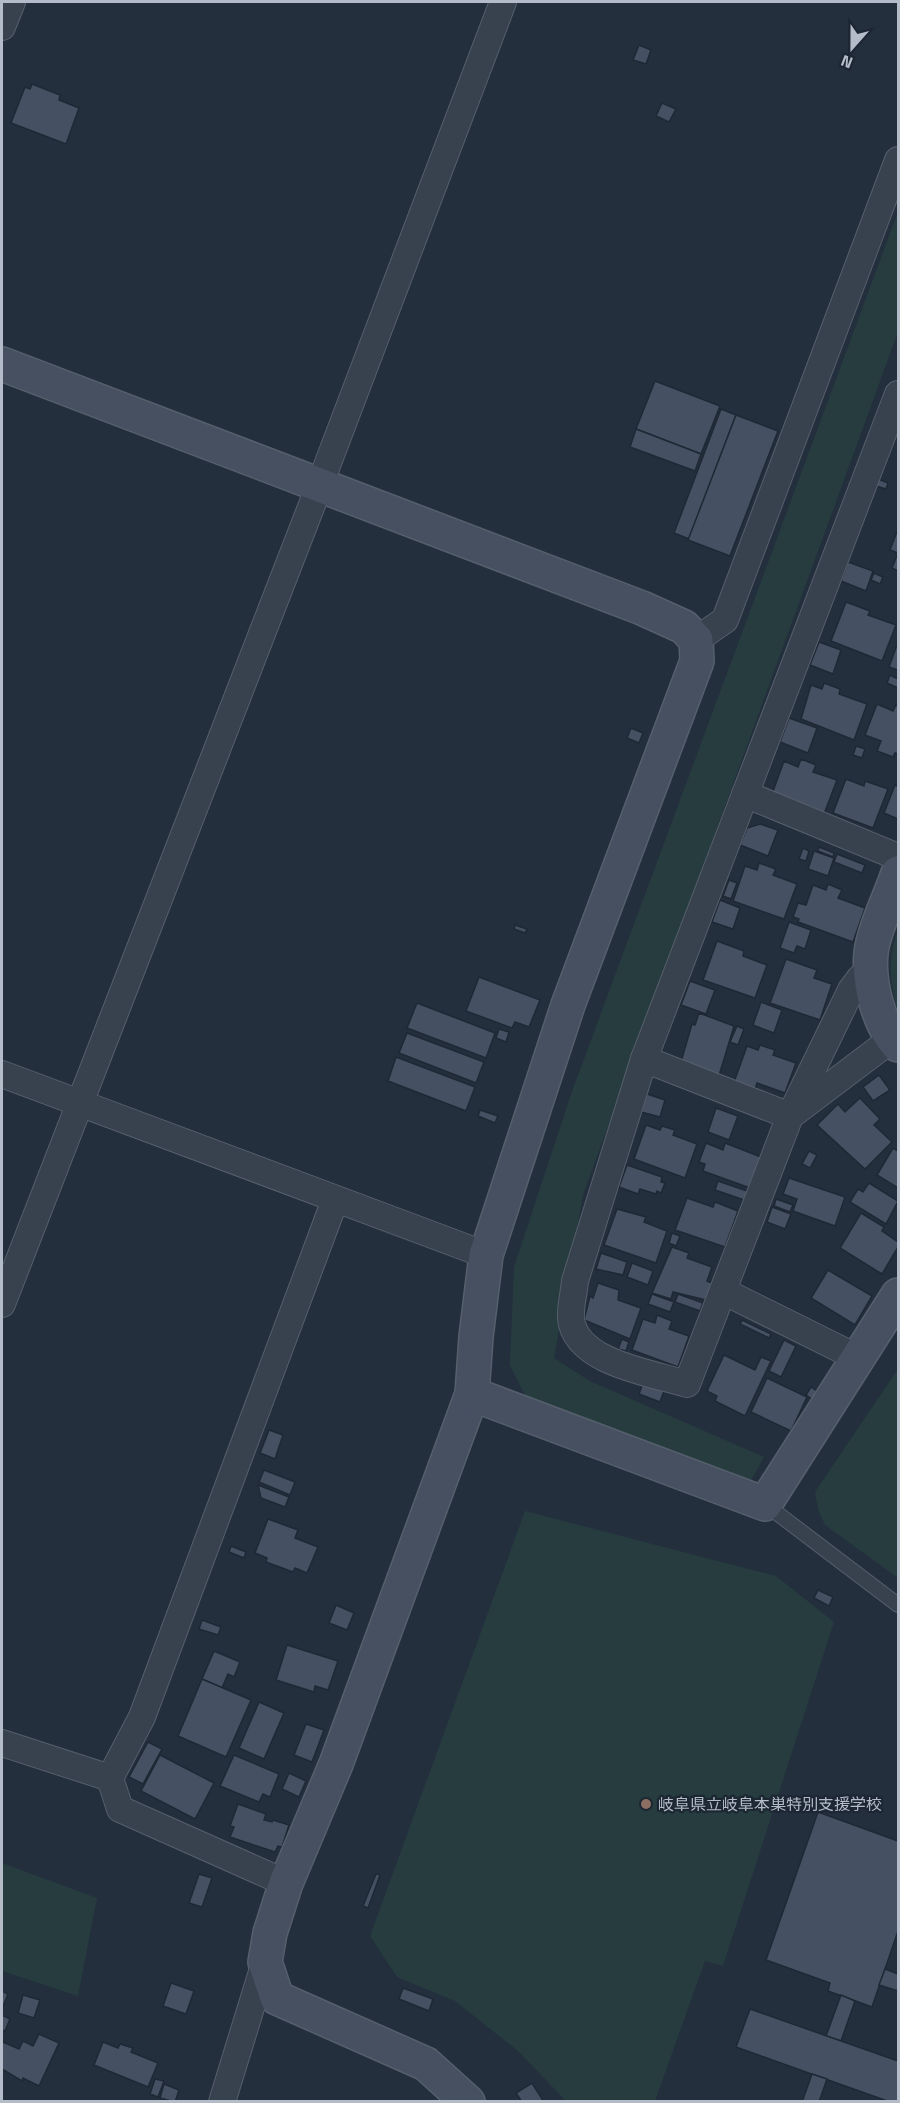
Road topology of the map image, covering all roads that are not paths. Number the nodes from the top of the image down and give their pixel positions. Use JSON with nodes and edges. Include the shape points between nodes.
{"nodes":[{"id":1,"x":12,"y":2,"type":"edge"},
{"id":2,"x":503,"y":2,"type":"edge"},
{"id":3,"x":2,"y":27,"type":"edge"},
{"id":4,"x":898,"y":160,"type":"edge"},
{"id":5,"x":2,"y":363,"type":"edge"},
{"id":6,"x":898,"y":394,"type":"edge"},
{"id":7,"x":320,"y":484,"type":"junction"},
{"id":8,"x":696,"y":640,"type":"junction"},
{"id":9,"x":745,"y":794,"type":"junction"},
{"id":10,"x":898,"y":857,"type":"edge"},
{"id":11,"x":898,"y":873,"type":"edge"},
{"id":12,"x":871,"y":974,"type":"junction"},
{"id":13,"x":895,"y":1042,"type":"edge"},
{"id":14,"x":644,"y":1059,"type":"junction"},
{"id":15,"x":2,"y":1074,"type":"edge"},
{"id":16,"x":78,"y":1103,"type":"junction"},
{"id":17,"x":790,"y":1116,"type":"junction"},
{"id":18,"x":334,"y":1200,"type":"junction"},
{"id":19,"x":486,"y":1256,"type":"junction"},
{"id":20,"x":723,"y":1291,"type":"junction"},
{"id":21,"x":898,"y":1295,"type":"edge"},
{"id":22,"x":2,"y":1304,"type":"edge"},
{"id":23,"x":860,"y":1359,"type":"junction"},
{"id":24,"x":472,"y":1394,"type":"junction"},
{"id":25,"x":765,"y":1504,"type":"junction"},
{"id":26,"x":898,"y":1605,"type":"edge"},
{"id":27,"x":2,"y":1743,"type":"edge"},
{"id":28,"x":110,"y":1778,"type":"junction"},
{"id":29,"x":286,"y":1883,"type":"junction"},
{"id":30,"x":265,"y":1962,"type":"junction"},
{"id":31,"x":222,"y":2102,"type":"edge"},
{"id":32,"x":468,"y":2102,"type":"edge"}],
"edges":[{"from":1,"to":3,"type":"street"},
{"from":2,"to":7,"type":"street"},
{"from":4,"to":8,"type":"street","via":[[725,620]]},
{"from":5,"to":7,"type":"street"},
{"from":6,"to":9,"type":"street"},
{"from":7,"to":8,"type":"street","via":[[642,608],[684,627]]},
{"from":7,"to":16,"type":"street"},
{"from":8,"to":19,"type":"street","via":[[697,661],[568,1005]]},
{"from":9,"to":10,"type":"street"},
{"from":9,"to":14,"type":"street"},
{"from":11,"to":12,"type":"street","via":[[871,952]]},
{"from":12,"to":13,"type":"street","via":[[879,1013]]},
{"from":12,"to":17,"type":"street","via":[[860,978],[851,990]]},
{"from":13,"to":17,"type":"street"},
{"from":14,"to":17,"type":"street"},
{"from":14,"to":20,"type":"street","via":[[575,1281],[571,1319],[579,1340],[601,1358],[687,1384]]},
{"from":15,"to":16,"type":"street"},
{"from":16,"to":18,"type":"street"},
{"from":16,"to":22,"type":"street"},
{"from":17,"to":20,"type":"street"},
{"from":18,"to":19,"type":"street"},
{"from":18,"to":28,"type":"street","via":[[142,1717]]},
{"from":19,"to":24,"type":"street"},
{"from":20,"to":23,"type":"street"},
{"from":21,"to":23,"type":"street"},
{"from":23,"to":25,"type":"street"},
{"from":24,"to":25,"type":"street"},
{"from":24,"to":29,"type":"street","via":[[336,1764]]},
{"from":25,"to":26,"type":"lane"},
{"from":27,"to":28,"type":"street"},
{"from":28,"to":29,"type":"street","via":[[120,1809]]},
{"from":29,"to":30,"type":"street"},
{"from":30,"to":31,"type":"street"},
{"from":30,"to":32,"type":"street","via":[[278,1998],[426,2064]]}]}
